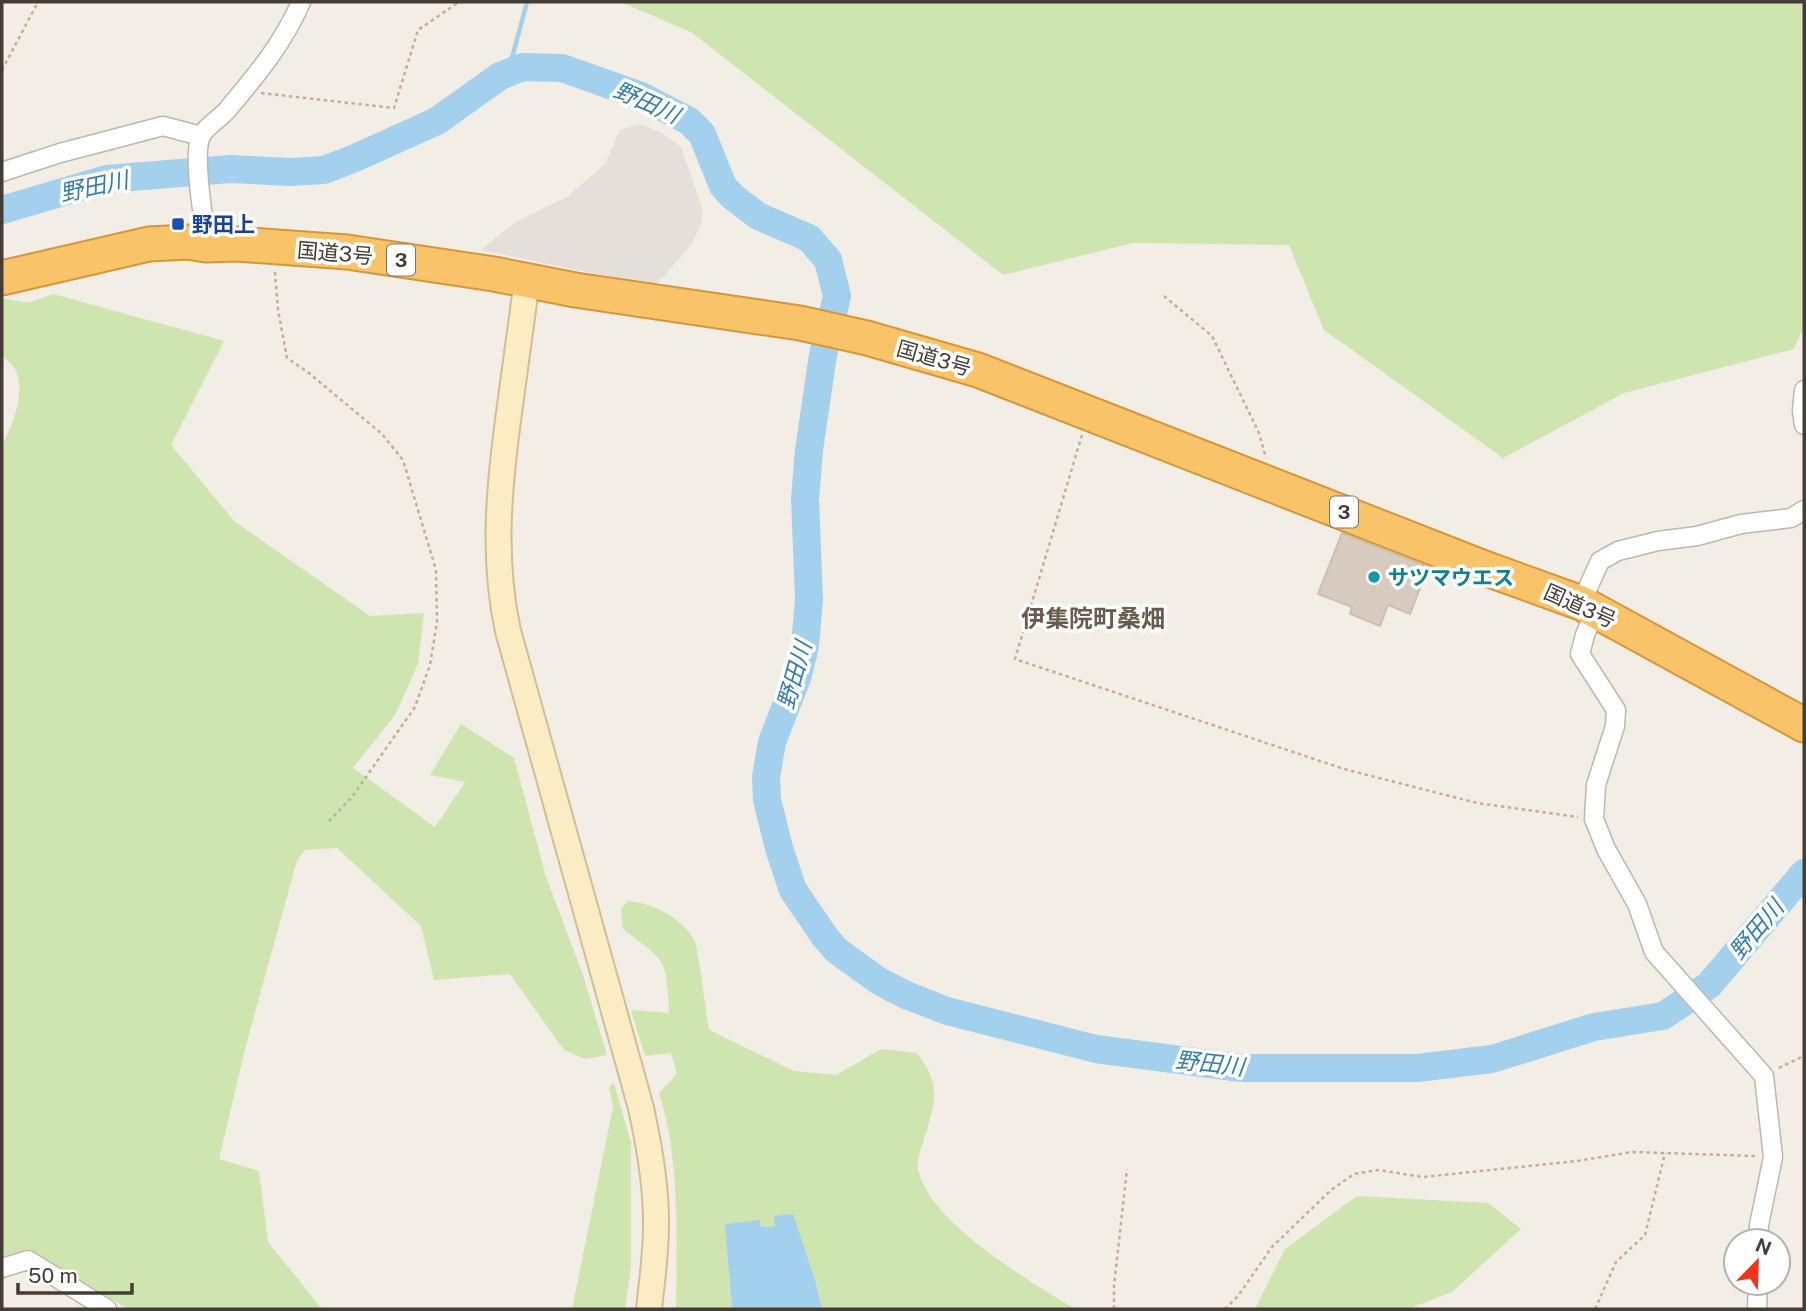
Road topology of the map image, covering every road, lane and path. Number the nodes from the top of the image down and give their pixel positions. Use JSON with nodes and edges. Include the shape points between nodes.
{"nodes":[{"id":1,"x":38,"y":2,"type":"edge"},
{"id":2,"x":301,"y":2,"type":"edge"},
{"id":3,"x":458,"y":2,"type":"edge"},
{"id":4,"x":2,"y":70,"type":"edge"},
{"id":5,"x":244,"y":91,"type":"junction"},
{"id":6,"x":200,"y":142,"type":"junction"},
{"id":7,"x":2,"y":172,"type":"edge"},
{"id":8,"x":207,"y":244,"type":"junction"},
{"id":9,"x":273,"y":248,"type":"junction"},
{"id":10,"x":2,"y":278,"type":"edge"},
{"id":11,"x":527,"y":280,"type":"junction"},
{"id":12,"x":1164,"y":296,"type":"dead end"},
{"id":13,"x":1804,"y":390,"type":"edge"},
{"id":14,"x":1089,"y":412,"type":"junction"},
{"id":15,"x":1804,"y":425,"type":"edge"},
{"id":16,"x":1273,"y":484,"type":"junction"},
{"id":17,"x":1804,"y":510,"type":"edge"},
{"id":18,"x":1588,"y":607,"type":"junction"},
{"id":19,"x":1804,"y":725,"type":"edge"},
{"id":20,"x":1594,"y":819,"type":"junction"},
{"id":21,"x":328,"y":822,"type":"dead end"},
{"id":22,"x":1804,"y":1056,"type":"edge"},
{"id":23,"x":1764,"y":1076,"type":"junction"},
{"id":24,"x":1665,"y":1153,"type":"junction"},
{"id":25,"x":1773,"y":1157,"type":"junction"},
{"id":26,"x":1127,"y":1168,"type":"dead end"},
{"id":27,"x":1759,"y":1227,"type":"edge"},
{"id":28,"x":2,"y":1268,"type":"edge"},
{"id":29,"x":107,"y":1309,"type":"edge"},
{"id":30,"x":649,"y":1309,"type":"edge"},
{"id":31,"x":1114,"y":1309,"type":"edge"},
{"id":32,"x":1225,"y":1309,"type":"edge"},
{"id":33,"x":1595,"y":1309,"type":"edge"}],
"edges":[{"from":1,"to":4,"type":"path"},
{"from":2,"to":5,"type":"street"},
{"from":3,"to":5,"type":"path","via":[[418,30],[394,108]]},
{"from":5,"to":6,"type":"street"},
{"from":6,"to":7,"type":"street","via":[[163,126]]},
{"from":6,"to":8,"type":"street"},
{"from":8,"to":9,"type":"highway","name":"国道3号","number":"3"},
{"from":8,"to":10,"type":"highway","name":"国道3号","number":"3","via":[[149,244]]},
{"from":9,"to":11,"type":"highway","name":"国道3号","number":"3","via":[[347,252]]},
{"from":9,"to":21,"type":"path","via":[[287,358],[382,434],[403,460],[436,570],[437,622],[430,665],[415,707],[352,797]]},
{"from":11,"to":14,"type":"highway","name":"国道3号","number":"3","via":[[800,323],[867,338],[978,370]]},
{"from":11,"to":30,"type":"street","via":[[500,482],[500,585],[508,631],[645,1128],[653,1172],[656,1247]]},
{"from":12,"to":16,"type":"path","via":[[1212,336],[1259,433]]},
{"from":13,"to":15,"type":"street"},
{"from":14,"to":16,"type":"highway","name":"国道3号","number":"3"},
{"from":14,"to":20,"type":"path","via":[[1015,659],[1344,769],[1477,803]]},
{"from":16,"to":18,"type":"highway","name":"国道3号","number":"3"},
{"from":17,"to":18,"type":"street","via":[[1791,518],[1618,551],[1600,561]]},
{"from":18,"to":19,"type":"highway","name":"国道3号","number":"3"},
{"from":18,"to":20,"type":"street","via":[[1580,654],[1616,710],[1596,785]]},
{"from":20,"to":23,"type":"street","via":[[1637,904],[1654,952]]},
{"from":22,"to":23,"type":"path"},
{"from":23,"to":25,"type":"street"},
{"from":24,"to":25,"type":"path"},
{"from":24,"to":32,"type":"path","via":[[1632,1152],[1423,1177],[1378,1170],[1354,1174],[1272,1247]]},
{"from":24,"to":33,"type":"path","via":[[1645,1234],[1616,1262]]},
{"from":25,"to":27,"type":"street"},
{"from":26,"to":31,"type":"path"},
{"from":28,"to":29,"type":"street","via":[[28,1260]]}]}
